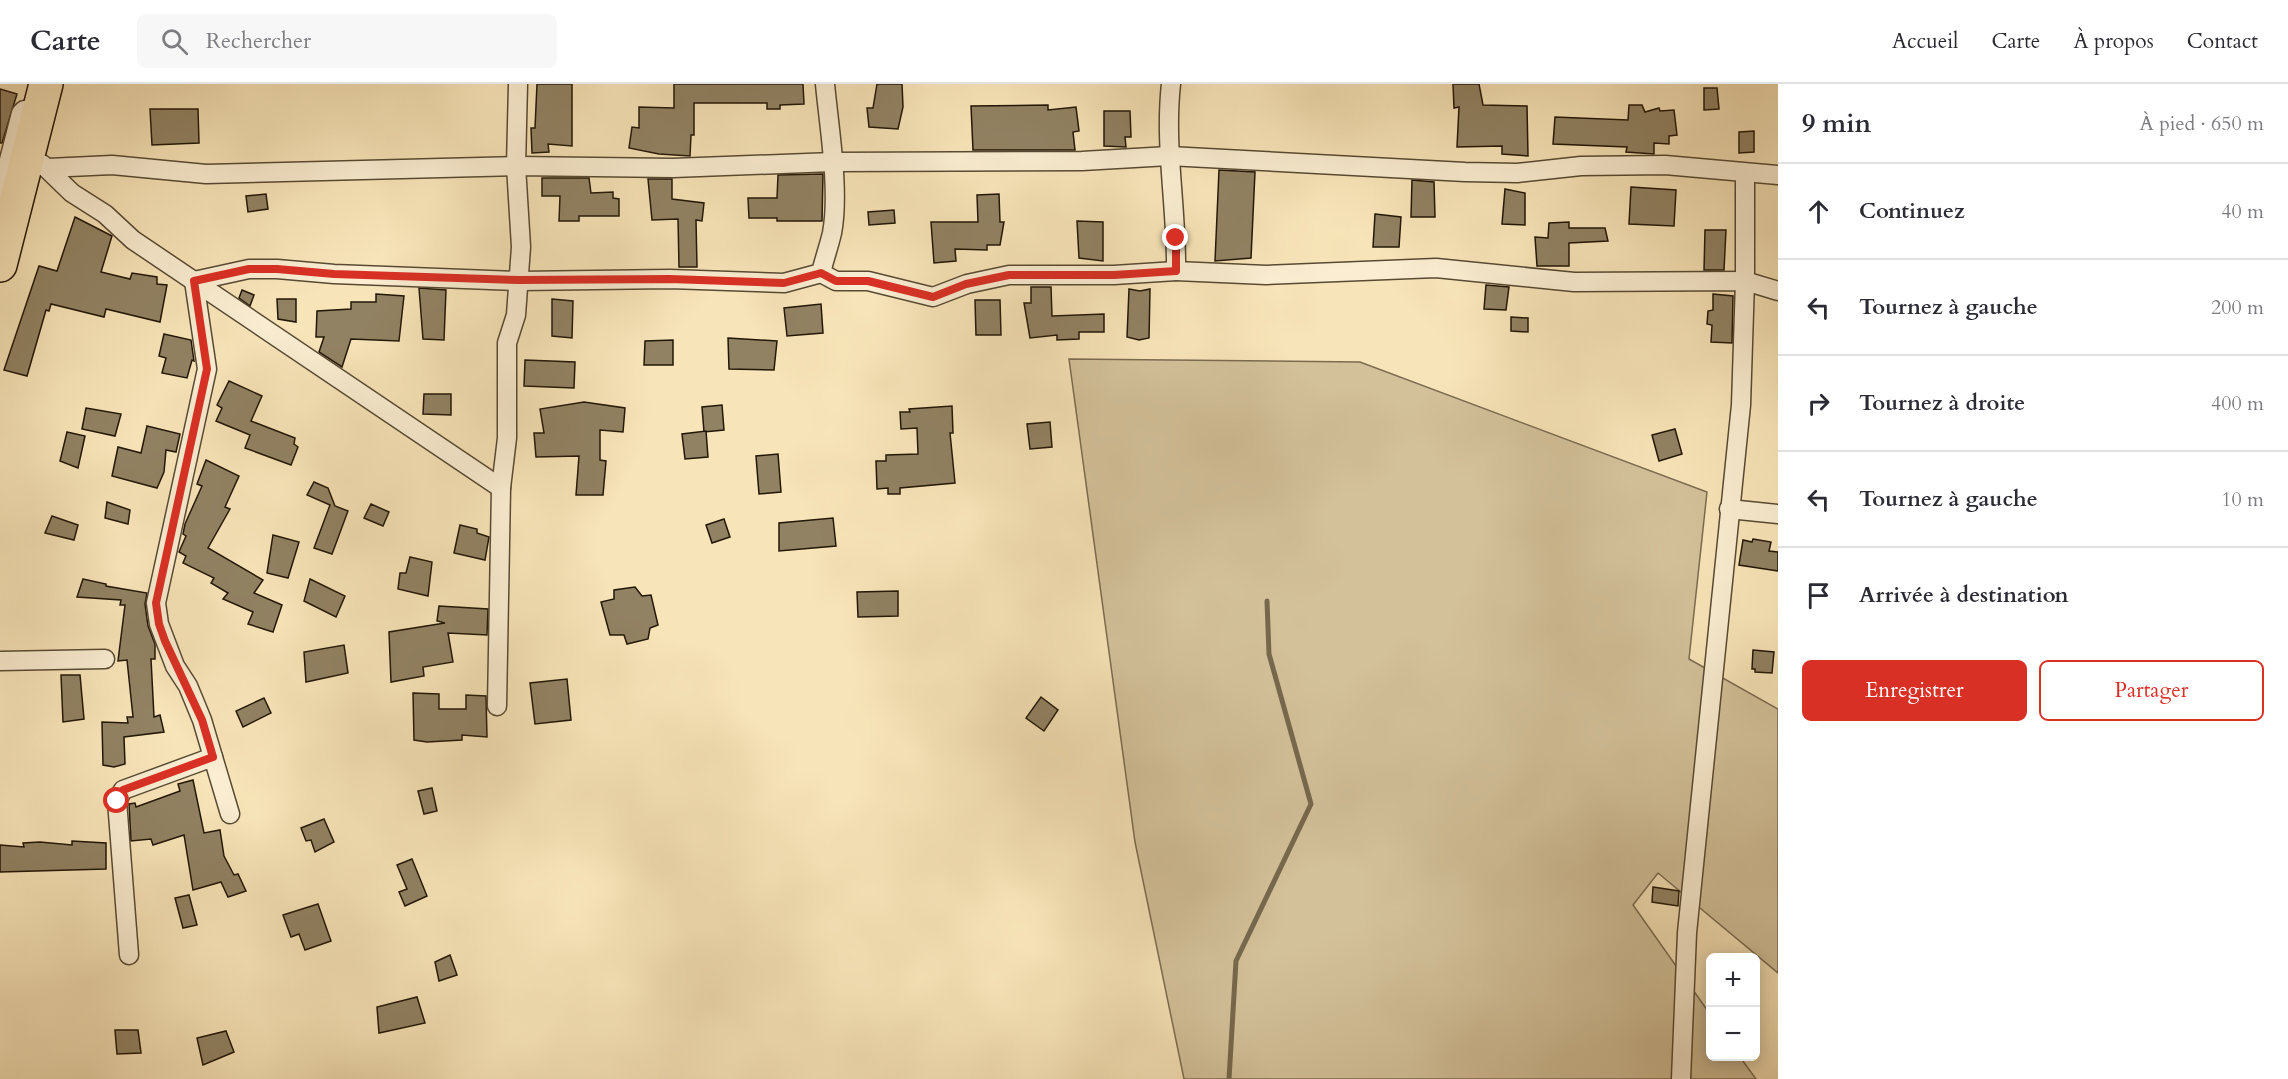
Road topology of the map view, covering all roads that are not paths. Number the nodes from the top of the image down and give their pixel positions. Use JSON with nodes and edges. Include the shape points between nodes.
{"nodes":[{"id":1,"x":518,"y":84,"type":"edge"},
{"id":2,"x":825,"y":84,"type":"edge"},
{"id":3,"x":1171,"y":84,"type":"edge"},
{"id":4,"x":42,"y":97,"type":"edge"},
{"id":5,"x":1169,"y":156,"type":"junction"},
{"id":6,"x":37,"y":162,"type":"junction"},
{"id":7,"x":833,"y":162,"type":"junction"},
{"id":8,"x":516,"y":166,"type":"junction"},
{"id":9,"x":1745,"y":173,"type":"junction"},
{"id":10,"x":1778,"y":175,"type":"edge"},
{"id":11,"x":0,"y":195,"type":"edge"},
{"id":12,"x":0,"y":265,"type":"edge"},
{"id":13,"x":1176,"y":271,"type":"junction"},
{"id":14,"x":821,"y":273,"type":"junction"},
{"id":15,"x":519,"y":280,"type":"junction"},
{"id":16,"x":194,"y":281,"type":"junction"},
{"id":17,"x":1745,"y":281,"type":"junction"},
{"id":18,"x":1778,"y":291,"type":"edge"},
{"id":19,"x":501,"y":488,"type":"junction"},
{"id":20,"x":1730,"y":509,"type":"junction"},
{"id":21,"x":1778,"y":514,"type":"edge"},
{"id":22,"x":105,"y":660,"type":"dead end"},
{"id":23,"x":0,"y":661,"type":"edge"},
{"id":24,"x":497,"y":706,"type":"dead end"},
{"id":25,"x":213,"y":757,"type":"junction"},
{"id":26,"x":230,"y":814,"type":"dead end"},
{"id":27,"x":129,"y":955,"type":"dead end"},
{"id":28,"x":1681,"y":1079,"type":"edge"}],
"edges":[{"from":1,"to":8,"type":"street"},
{"from":2,"to":7,"type":"street"},
{"from":3,"to":5,"type":"street"},
{"from":4,"to":6,"type":"highway"},
{"from":4,"to":11,"type":"street","via":[[21,113]]},
{"from":5,"to":7,"type":"street","via":[[1082,161]]},
{"from":5,"to":9,"type":"street","via":[[1465,172],[1665,165]]},
{"from":5,"to":13,"type":"street"},
{"from":6,"to":8,"type":"street","via":[[206,174]]},
{"from":6,"to":12,"type":"highway"},
{"from":6,"to":16,"type":"street","via":[[133,240]]},
{"from":7,"to":8,"type":"street","via":[[673,168]]},
{"from":7,"to":14,"type":"street","via":[[832,231]]},
{"from":8,"to":15,"type":"street"},
{"from":9,"to":10,"type":"street"},
{"from":9,"to":17,"type":"street"},
{"from":13,"to":14,"type":"street","via":[[1009,275],[966,284],[933,297],[868,281],[836,281]]},
{"from":13,"to":17,"type":"street","via":[[1266,275],[1436,268],[1574,282]]},
{"from":14,"to":15,"type":"street","via":[[784,283]]},
{"from":15,"to":16,"type":"street","via":[[249,269]]},
{"from":15,"to":19,"type":"street","via":[[516,315],[507,344],[507,438]]},
{"from":16,"to":19,"type":"street"},
{"from":16,"to":25,"type":"street","via":[[207,369],[156,603],[165,641],[199,711]]},
{"from":17,"to":18,"type":"street"},
{"from":17,"to":20,"type":"street","via":[[1741,405]]},
{"from":19,"to":24,"type":"street"},
{"from":20,"to":21,"type":"street"},
{"from":20,"to":28,"type":"street","via":[[1688,933]]},
{"from":22,"to":23,"type":"street"},
{"from":25,"to":26,"type":"street"},
{"from":25,"to":27,"type":"street","via":[[123,790],[117,801]]}]}
